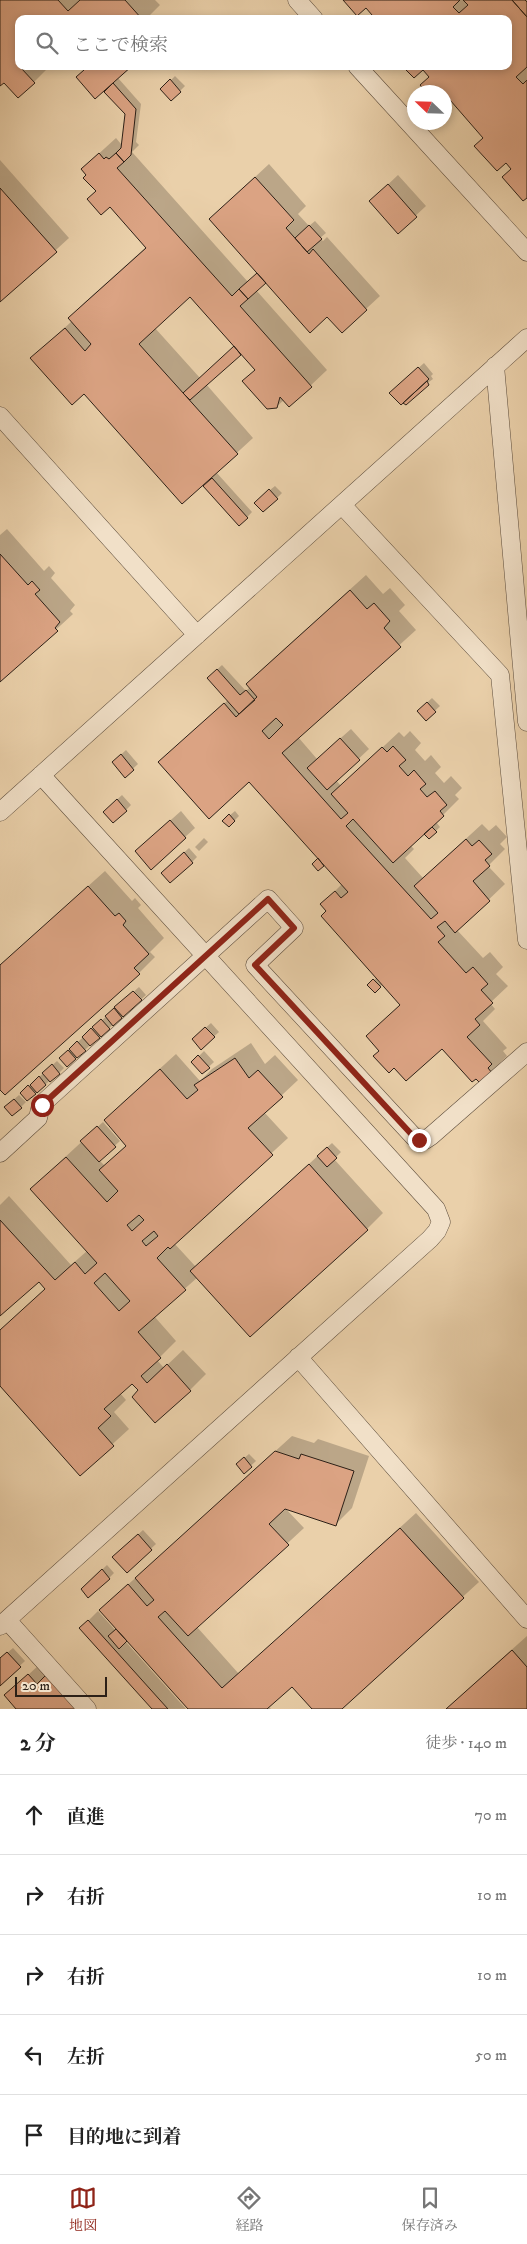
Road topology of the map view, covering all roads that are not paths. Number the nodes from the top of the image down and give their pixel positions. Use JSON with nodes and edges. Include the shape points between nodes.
{"nodes":[{"id":1,"x":297,"y":0,"type":"edge"},
{"id":2,"x":310,"y":15,"type":"edge"},
{"id":3,"x":361,"y":70,"type":"edge"},
{"id":4,"x":527,"y":252,"type":"edge"},
{"id":5,"x":527,"y":338,"type":"edge"},
{"id":6,"x":495,"y":366,"type":"junction"},
{"id":7,"x":0,"y":416,"type":"edge"},
{"id":8,"x":342,"y":505,"type":"junction"},
{"id":9,"x":197,"y":635,"type":"junction"},
{"id":10,"x":527,"y":722,"type":"edge"},
{"id":11,"x":41,"y":775,"type":"junction"},
{"id":12,"x":0,"y":812,"type":"edge"},
{"id":13,"x":527,"y":940,"type":"edge"},
{"id":14,"x":206,"y":956,"type":"junction"},
{"id":15,"x":527,"y":1052,"type":"edge"},
{"id":16,"x":0,"y":1153,"type":"edge"},
{"id":17,"x":298,"y":1357,"type":"junction"},
{"id":18,"x":527,"y":1619,"type":"edge"},
{"id":19,"x":3,"y":1623,"type":"edge"},
{"id":20,"x":88,"y":1709,"type":"edge"}],
"edges":[{"from":1,"to":2,"type":"lane"},
{"from":3,"to":4,"type":"lane"},
{"from":5,"to":6,"type":"lane"},
{"from":6,"to":8,"type":"lane"},
{"from":6,"to":10,"type":"lane"},
{"from":7,"to":9,"type":"lane"},
{"from":8,"to":9,"type":"lane"},
{"from":8,"to":13,"type":"lane","via":[[500,675]]},
{"from":9,"to":11,"type":"lane"},
{"from":11,"to":12,"type":"lane"},
{"from":11,"to":14,"type":"lane"},
{"from":14,"to":15,"type":"lane","via":[[268,899],[294,928],[255,965],[419,1140],[431,1136]]},
{"from":14,"to":16,"type":"lane","via":[[42,1105],[38,1118]]},
{"from":14,"to":17,"type":"lane","via":[[440,1216],[437,1232],[430,1239]]},
{"from":17,"to":18,"type":"lane"},
{"from":17,"to":19,"type":"lane"},
{"from":19,"to":20,"type":"lane"}]}
